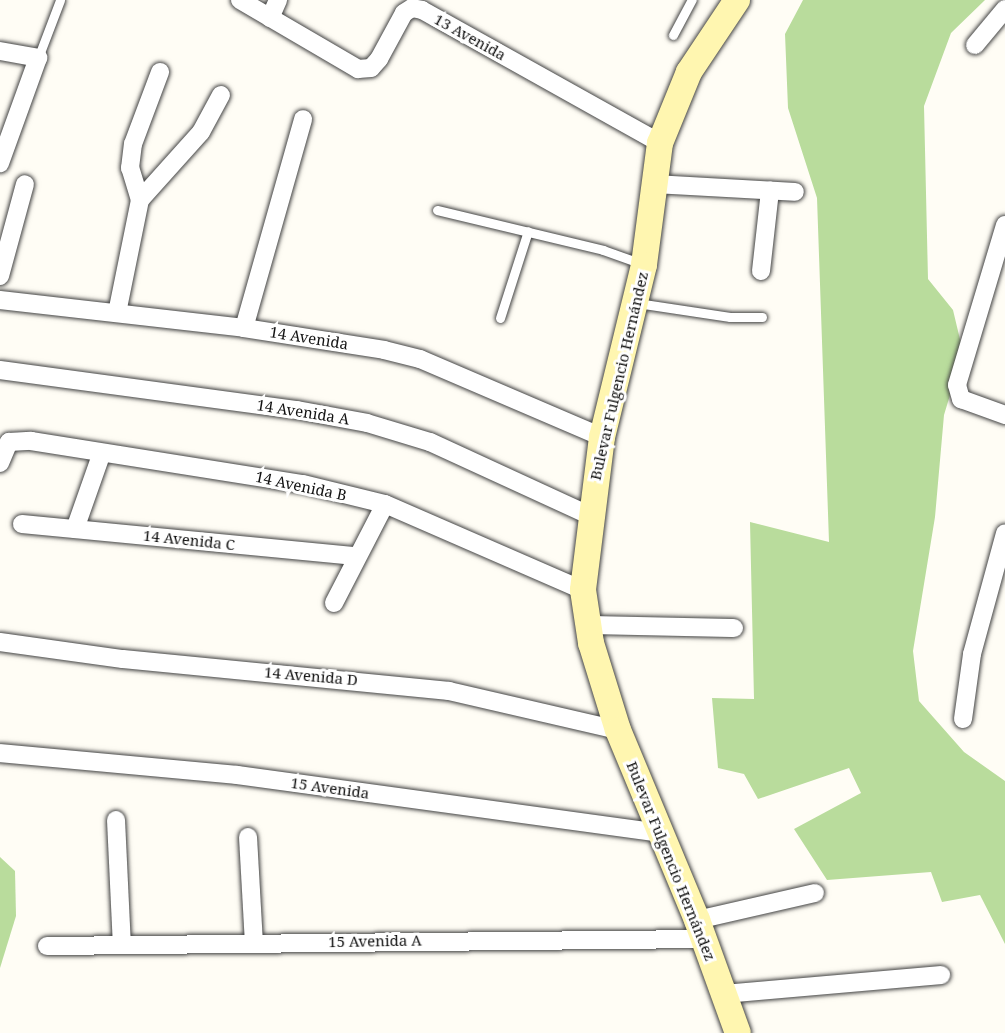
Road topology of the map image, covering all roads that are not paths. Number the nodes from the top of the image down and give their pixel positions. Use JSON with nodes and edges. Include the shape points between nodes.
{"nodes":[{"id":1,"x":60,"y":0,"type":"edge"},
{"id":2,"x":240,"y":0,"type":"edge"},
{"id":3,"x":279,"y":0,"type":"edge"},
{"id":4,"x":692,"y":0,"type":"edge"},
{"id":5,"x":731,"y":4,"type":"edge"},
{"id":6,"x":1005,"y":9,"type":"edge"},
{"id":7,"x":270,"y":18,"type":"junction"},
{"id":8,"x":673,"y":35,"type":"dead end"},
{"id":9,"x":975,"y":45,"type":"dead end"},
{"id":10,"x":0,"y":51,"type":"edge"},
{"id":11,"x":38,"y":58,"type":"junction"},
{"id":12,"x":159,"y":72,"type":"dead end"},
{"id":13,"x":221,"y":95,"type":"dead end"},
{"id":14,"x":303,"y":119,"type":"dead end"},
{"id":15,"x":660,"y":143,"type":"junction"},
{"id":16,"x":0,"y":163,"type":"edge"},
{"id":17,"x":26,"y":184,"type":"dead end"},
{"id":18,"x":654,"y":184,"type":"junction"},
{"id":19,"x":770,"y":191,"type":"junction"},
{"id":20,"x":795,"y":192,"type":"dead end"},
{"id":21,"x":140,"y":200,"type":"junction"},
{"id":22,"x":437,"y":210,"type":"dead end"},
{"id":23,"x":1005,"y":225,"type":"edge"},
{"id":24,"x":528,"y":231,"type":"junction"},
{"id":25,"x":644,"y":265,"type":"junction"},
{"id":26,"x":761,"y":271,"type":"dead end"},
{"id":27,"x":0,"y":276,"type":"edge"},
{"id":28,"x":0,"y":300,"type":"edge"},
{"id":29,"x":634,"y":303,"type":"junction"},
{"id":30,"x":117,"y":313,"type":"junction"},
{"id":31,"x":762,"y":317,"type":"dead end"},
{"id":32,"x":500,"y":318,"type":"dead end"},
{"id":33,"x":243,"y":328,"type":"junction"},
{"id":34,"x":0,"y":370,"type":"edge"},
{"id":35,"x":1005,"y":416,"type":"edge"},
{"id":36,"x":602,"y":437,"type":"junction"},
{"id":37,"x":101,"y":455,"type":"junction"},
{"id":38,"x":0,"y":463,"type":"edge"},
{"id":39,"x":385,"y":504,"type":"junction"},
{"id":40,"x":589,"y":515,"type":"junction"},
{"id":41,"x":22,"y":524,"type":"dead end"},
{"id":42,"x":75,"y":529,"type":"junction"},
{"id":43,"x":1005,"y":533,"type":"edge"},
{"id":44,"x":355,"y":556,"type":"junction"},
{"id":45,"x":583,"y":590,"type":"junction"},
{"id":46,"x":334,"y":603,"type":"dead end"},
{"id":47,"x":588,"y":625,"type":"junction"},
{"id":48,"x":734,"y":628,"type":"dead end"},
{"id":49,"x":0,"y":642,"type":"edge"},
{"id":50,"x":963,"y":719,"type":"dead end"},
{"id":51,"x":618,"y":730,"type":"junction"},
{"id":52,"x":0,"y":753,"type":"edge"},
{"id":53,"x":116,"y":820,"type":"dead end"},
{"id":54,"x":660,"y":833,"type":"junction"},
{"id":55,"x":248,"y":837,"type":"dead end"},
{"id":56,"x":816,"y":893,"type":"dead end"},
{"id":57,"x":700,"y":930,"type":"junction"},
{"id":58,"x":254,"y":943,"type":"junction"},
{"id":59,"x":122,"y":945,"type":"junction"},
{"id":60,"x":47,"y":946,"type":"dead end"},
{"id":61,"x":941,"y":975,"type":"dead end"},
{"id":62,"x":724,"y":994,"type":"junction"},
{"id":63,"x":738,"y":1033,"type":"edge"}],
"edges":[{"from":1,"to":11,"type":"lane"},
{"from":2,"to":7,"type":"street","name":"13 Avenida"},
{"from":3,"to":7,"type":"street"},
{"from":4,"to":8,"type":"lane"},
{"from":5,"to":15,"type":"street","name":"Bulevar Fulgencio Hernández","via":[[689,72]]},
{"from":6,"to":9,"type":"street"},
{"from":7,"to":15,"type":"street","name":"13 Avenida","via":[[358,69],[371,68],[404,13],[412,8],[422,10]]},
{"from":10,"to":11,"type":"street"},
{"from":11,"to":16,"type":"street"},
{"from":12,"to":21,"type":"street","via":[[131,160],[132,183]]},
{"from":13,"to":21,"type":"street","via":[[201,132]]},
{"from":14,"to":33,"type":"street"},
{"from":15,"to":18,"type":"street","name":"Bulevar Fulgencio Hernández"},
{"from":17,"to":27,"type":"street"},
{"from":18,"to":19,"type":"street"},
{"from":18,"to":25,"type":"street","name":"Bulevar Fulgencio Hernández"},
{"from":19,"to":20,"type":"street"},
{"from":19,"to":26,"type":"street"},
{"from":21,"to":30,"type":"street"},
{"from":22,"to":24,"type":"lane"},
{"from":23,"to":35,"type":"street","via":[[957,385],[961,399]]},
{"from":24,"to":25,"type":"lane"},
{"from":24,"to":32,"type":"lane"},
{"from":25,"to":29,"type":"street","name":"Bulevar Fulgencio Hernández"},
{"from":28,"to":30,"type":"street","name":"14 Avenida"},
{"from":29,"to":31,"type":"lane","via":[[730,317]]},
{"from":29,"to":36,"type":"street","name":"Bulevar Fulgencio Hernández"},
{"from":30,"to":33,"type":"street","name":"14 Avenida"},
{"from":33,"to":36,"type":"street","name":"14 Avenida","via":[[420,359]]},
{"from":34,"to":40,"type":"street","name":"14 Avenida A","via":[[367,423],[430,442]]},
{"from":36,"to":40,"type":"street","name":"Bulevar Fulgencio Hernández"},
{"from":37,"to":38,"type":"street","name":"14 Avenida B","via":[[15,440],[5,445]]},
{"from":37,"to":39,"type":"street","name":"14 Avenida B","via":[[303,484]]},
{"from":37,"to":42,"type":"street"},
{"from":39,"to":44,"type":"street"},
{"from":39,"to":45,"type":"street","name":"14 Avenida B"},
{"from":40,"to":45,"type":"street","name":"Bulevar Fulgencio Hernández"},
{"from":41,"to":42,"type":"street","name":"14 Avenida C"},
{"from":42,"to":44,"type":"street","name":"14 Avenida C"},
{"from":43,"to":50,"type":"street","via":[[972,654]]},
{"from":44,"to":46,"type":"street"},
{"from":45,"to":47,"type":"street","name":"Bulevar Fulgencio Hernández"},
{"from":47,"to":48,"type":"street"},
{"from":47,"to":51,"type":"street","name":"Bulevar Fulgencio Hernández"},
{"from":49,"to":51,"type":"street","name":"14 Avenida D","via":[[123,659],[449,691]]},
{"from":51,"to":54,"type":"street","name":"Bulevar Fulgencio Hernández"},
{"from":52,"to":54,"type":"street","name":"15 Avenida","via":[[237,775]]},
{"from":53,"to":59,"type":"street"},
{"from":54,"to":57,"type":"street","name":"Bulevar Fulgencio Hernández"},
{"from":55,"to":58,"type":"street"},
{"from":56,"to":57,"type":"street"},
{"from":57,"to":58,"type":"street","name":"15 Avenida A"},
{"from":57,"to":62,"type":"street","name":"Bulevar Fulgencio Hernández"},
{"from":58,"to":59,"type":"street","name":"15 Avenida A"},
{"from":59,"to":60,"type":"street","name":"15 Avenida A"},
{"from":61,"to":62,"type":"street"},
{"from":62,"to":63,"type":"street","name":"Bulevar Fulgencio Hernández"}]}
